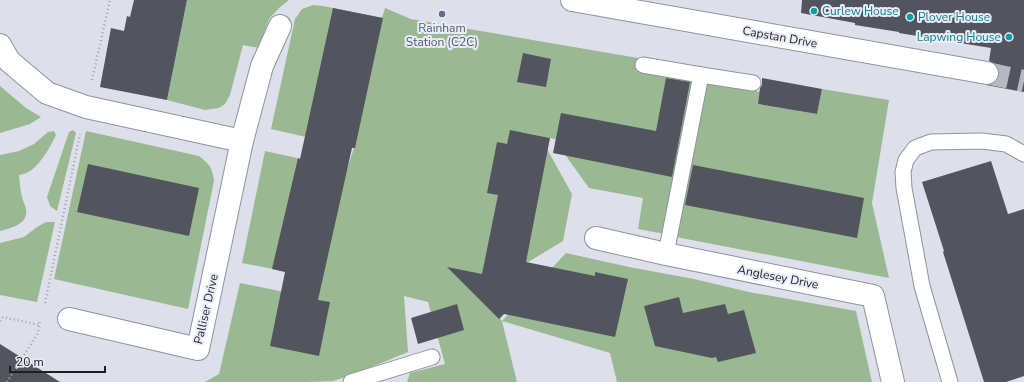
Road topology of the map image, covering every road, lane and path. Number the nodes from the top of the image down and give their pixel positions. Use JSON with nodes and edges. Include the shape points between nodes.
{"nodes":[{"id":1,"x":110,"y":0,"type":"edge"},
{"id":2,"x":572,"y":0,"type":"edge"},
{"id":3,"x":280,"y":26,"type":"dead end"},
{"id":4,"x":0,"y":45,"type":"edge"},
{"id":5,"x":643,"y":65,"type":"dead end"},
{"id":6,"x":987,"y":73,"type":"tunnel mouth"},
{"id":7,"x":701,"y":75,"type":"junction"},
{"id":8,"x":753,"y":83,"type":"dead end"},
{"id":9,"x":86,"y":107,"type":"junction"},
{"id":10,"x":242,"y":141,"type":"junction"},
{"id":11,"x":1024,"y":154,"type":"edge"},
{"id":12,"x":596,"y":238,"type":"dead end"},
{"id":13,"x":666,"y":254,"type":"junction"},
{"id":14,"x":44,"y":307,"type":"dead end"},
{"id":15,"x":69,"y":319,"type":"dead end"},
{"id":16,"x":41,"y":320,"type":"dead end"},
{"id":17,"x":0,"y":321,"type":"edge"},
{"id":18,"x":39,"y":325,"type":"junction"},
{"id":19,"x":432,"y":357,"type":"dead end"},
{"id":20,"x":7,"y":382,"type":"edge"},
{"id":21,"x":351,"y":382,"type":"edge"},
{"id":22,"x":894,"y":382,"type":"edge"},
{"id":23,"x":950,"y":382,"type":"edge"}],
"edges":[{"from":1,"to":9,"type":"path"},
{"from":2,"to":6,"type":"street","name":"Capstan Drive"},
{"from":3,"to":10,"type":"street","name":"Palliser Drive","via":[[262,66]]},
{"from":4,"to":9,"type":"street","via":[[9,61],[48,93]]},
{"from":5,"to":7,"type":"lane"},
{"from":7,"to":8,"type":"lane"},
{"from":7,"to":13,"type":"lane"},
{"from":9,"to":10,"type":"street"},
{"from":9,"to":14,"type":"path"},
{"from":10,"to":15,"type":"street","name":"Palliser Drive","via":[[198,349]]},
{"from":11,"to":23,"type":"lane","via":[[1006,144],[982,141],[931,142],[915,148],[906,160],[903,172],[904,188],[922,286]]},
{"from":12,"to":13,"type":"street","name":"Anglesey Drive"},
{"from":13,"to":22,"type":"street","name":"Anglesey Drive","via":[[873,296]]},
{"from":16,"to":18,"type":"path"},
{"from":17,"to":18,"type":"path","via":[[3,317]]},
{"from":18,"to":20,"type":"path","via":[[38,333]]},
{"from":19,"to":21,"type":"lane"}]}
